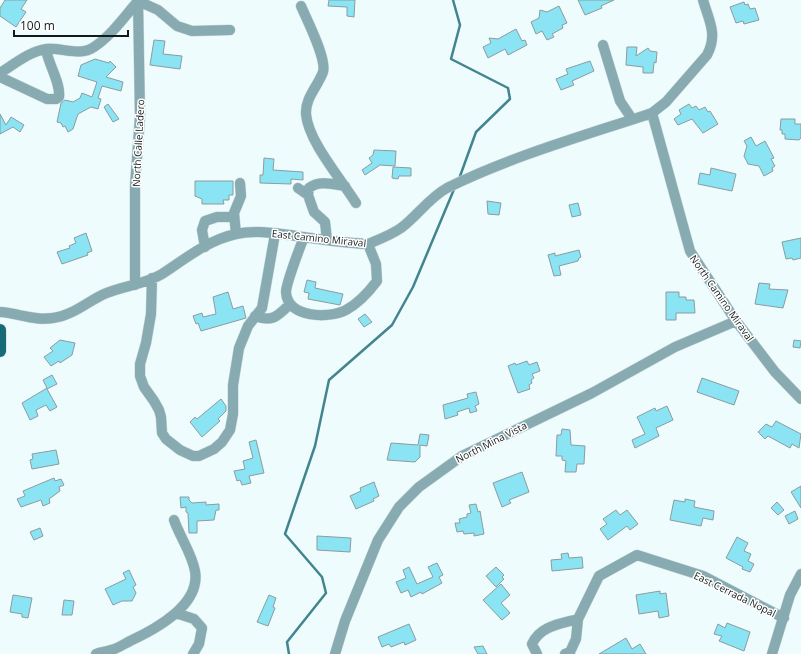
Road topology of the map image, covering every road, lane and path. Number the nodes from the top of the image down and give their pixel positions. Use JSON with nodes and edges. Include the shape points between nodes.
{"nodes":[{"id":1,"x":138,"y":0,"type":"edge"},
{"id":2,"x":703,"y":0,"type":"edge"},
{"id":3,"x":301,"y":6,"type":"dead end"},
{"id":4,"x":230,"y":30,"type":"dead end"},
{"id":5,"x":603,"y":45,"type":"dead end"},
{"id":6,"x":46,"y":49,"type":"junction"},
{"id":7,"x":0,"y":73,"type":"edge"},
{"id":8,"x":0,"y":77,"type":"edge"},
{"id":9,"x":652,"y":113,"type":"junction"},
{"id":10,"x":632,"y":119,"type":"junction"},
{"id":11,"x":240,"y":184,"type":"dead end"},
{"id":12,"x":345,"y":186,"type":"junction"},
{"id":13,"x":298,"y":188,"type":"dead end"},
{"id":14,"x":308,"y":195,"type":"junction"},
{"id":15,"x":356,"y":203,"type":"dead end"},
{"id":16,"x":234,"y":217,"type":"junction"},
{"id":17,"x":236,"y":234,"type":"junction"},
{"id":18,"x":275,"y":234,"type":"junction"},
{"id":19,"x":304,"y":237,"type":"junction"},
{"id":20,"x":327,"y":240,"type":"junction"},
{"id":21,"x":368,"y":244,"type":"junction"},
{"id":22,"x":205,"y":247,"type":"junction"},
{"id":23,"x":152,"y":278,"type":"junction"},
{"id":24,"x":135,"y":285,"type":"junction"},
{"id":25,"x":289,"y":305,"type":"junction"},
{"id":26,"x":0,"y":312,"type":"edge"},
{"id":27,"x":255,"y":316,"type":"junction"},
{"id":28,"x":736,"y":321,"type":"junction"},
{"id":29,"x":801,"y":399,"type":"edge"},
{"id":30,"x":174,"y":520,"type":"dead end"},
{"id":31,"x":801,"y":574,"type":"edge"},
{"id":32,"x":176,"y":613,"type":"junction"},
{"id":33,"x":784,"y":618,"type":"junction"},
{"id":34,"x":578,"y":619,"type":"junction"},
{"id":35,"x":96,"y":654,"type":"edge"},
{"id":36,"x":193,"y":654,"type":"edge"},
{"id":37,"x":335,"y":654,"type":"edge"},
{"id":38,"x":537,"y":654,"type":"edge"},
{"id":39,"x":565,"y":654,"type":"edge"},
{"id":40,"x":772,"y":654,"type":"edge"}],
"edges":[{"from":1,"to":4,"type":"street","via":[[158,10],[177,26],[207,32]]},
{"from":1,"to":6,"type":"street","via":[[93,48],[78,52]]},
{"from":1,"to":24,"type":"street","name":"North Calle Ladero","via":[[140,116],[135,186]]},
{"from":2,"to":9,"type":"street","via":[[713,33],[711,46],[666,102]]},
{"from":3,"to":12,"type":"street","via":[[323,61],[323,71],[306,106],[308,126]]},
{"from":5,"to":10,"type":"street","via":[[620,101]]},
{"from":6,"to":7,"type":"street","via":[[26,57]]},
{"from":6,"to":8,"type":"street","via":[[49,65],[59,88],[59,97],[56,99],[47,99]]},
{"from":9,"to":10,"type":"street","name":"East Camino Miraval"},
{"from":9,"to":28,"type":"street","name":"North Camino Miraval","via":[[690,251]]},
{"from":10,"to":21,"type":"street","name":"East Camino Miraval","via":[[471,176],[444,190],[401,228],[385,238]]},
{"from":11,"to":16,"type":"street","via":[[241,196]]},
{"from":12,"to":14,"type":"street","via":[[315,183],[309,188]]},
{"from":12,"to":15,"type":"street"},
{"from":13,"to":14,"type":"street"},
{"from":14,"to":20,"type":"street","via":[[314,212],[325,222]]},
{"from":16,"to":17,"type":"street"},
{"from":16,"to":22,"type":"street","via":[[217,217],[205,222],[202,230]]},
{"from":17,"to":18,"type":"street","name":"East Camino Miraval"},
{"from":17,"to":22,"type":"street","name":"East Camino Miraval"},
{"from":18,"to":19,"type":"street","name":"East Camino Miraval"},
{"from":18,"to":27,"type":"street","via":[[262,308]]},
{"from":19,"to":20,"type":"street","name":"East Camino Miraval"},
{"from":19,"to":25,"type":"street","via":[[286,291]]},
{"from":20,"to":21,"type":"street","name":"East Camino Miraval"},
{"from":21,"to":25,"type":"street","via":[[376,264],[377,281],[366,296],[346,310],[331,316],[299,312]]},
{"from":22,"to":23,"type":"street","name":"East Camino Miraval"},
{"from":23,"to":24,"type":"street","name":"East Camino Miraval"},
{"from":23,"to":27,"type":"street","via":[[151,314],[140,364],[140,376],[144,387],[154,400],[166,440],[193,456],[206,453],[228,436],[233,414],[232,385],[239,348]]},
{"from":24,"to":26,"type":"street","name":"East Camino Miraval","via":[[103,295],[54,318],[30,319]]},
{"from":25,"to":27,"type":"street","via":[[276,317],[267,320]]},
{"from":28,"to":29,"type":"street","name":"North Camino Miraval","via":[[775,372]]},
{"from":28,"to":37,"type":"street","name":"North Mina Vista","via":[[664,353],[597,390],[462,456],[423,483],[399,507],[378,540],[345,621]]},
{"from":30,"to":32,"type":"street","via":[[195,573],[194,584]]},
{"from":31,"to":33,"type":"street","via":[[790,595]]},
{"from":32,"to":35,"type":"street","via":[[150,631],[112,650]]},
{"from":32,"to":36,"type":"street","via":[[194,619],[202,628],[199,644]]},
{"from":33,"to":34,"type":"street","name":"East Cerrada Nopal","via":[[703,576],[637,554],[599,576]]},
{"from":33,"to":40,"type":"street"},
{"from":34,"to":38,"type":"street","via":[[547,628],[536,636],[532,644]]},
{"from":34,"to":39,"type":"street","name":"East Cerrada Nopal","via":[[576,639],[570,652]]}]}
